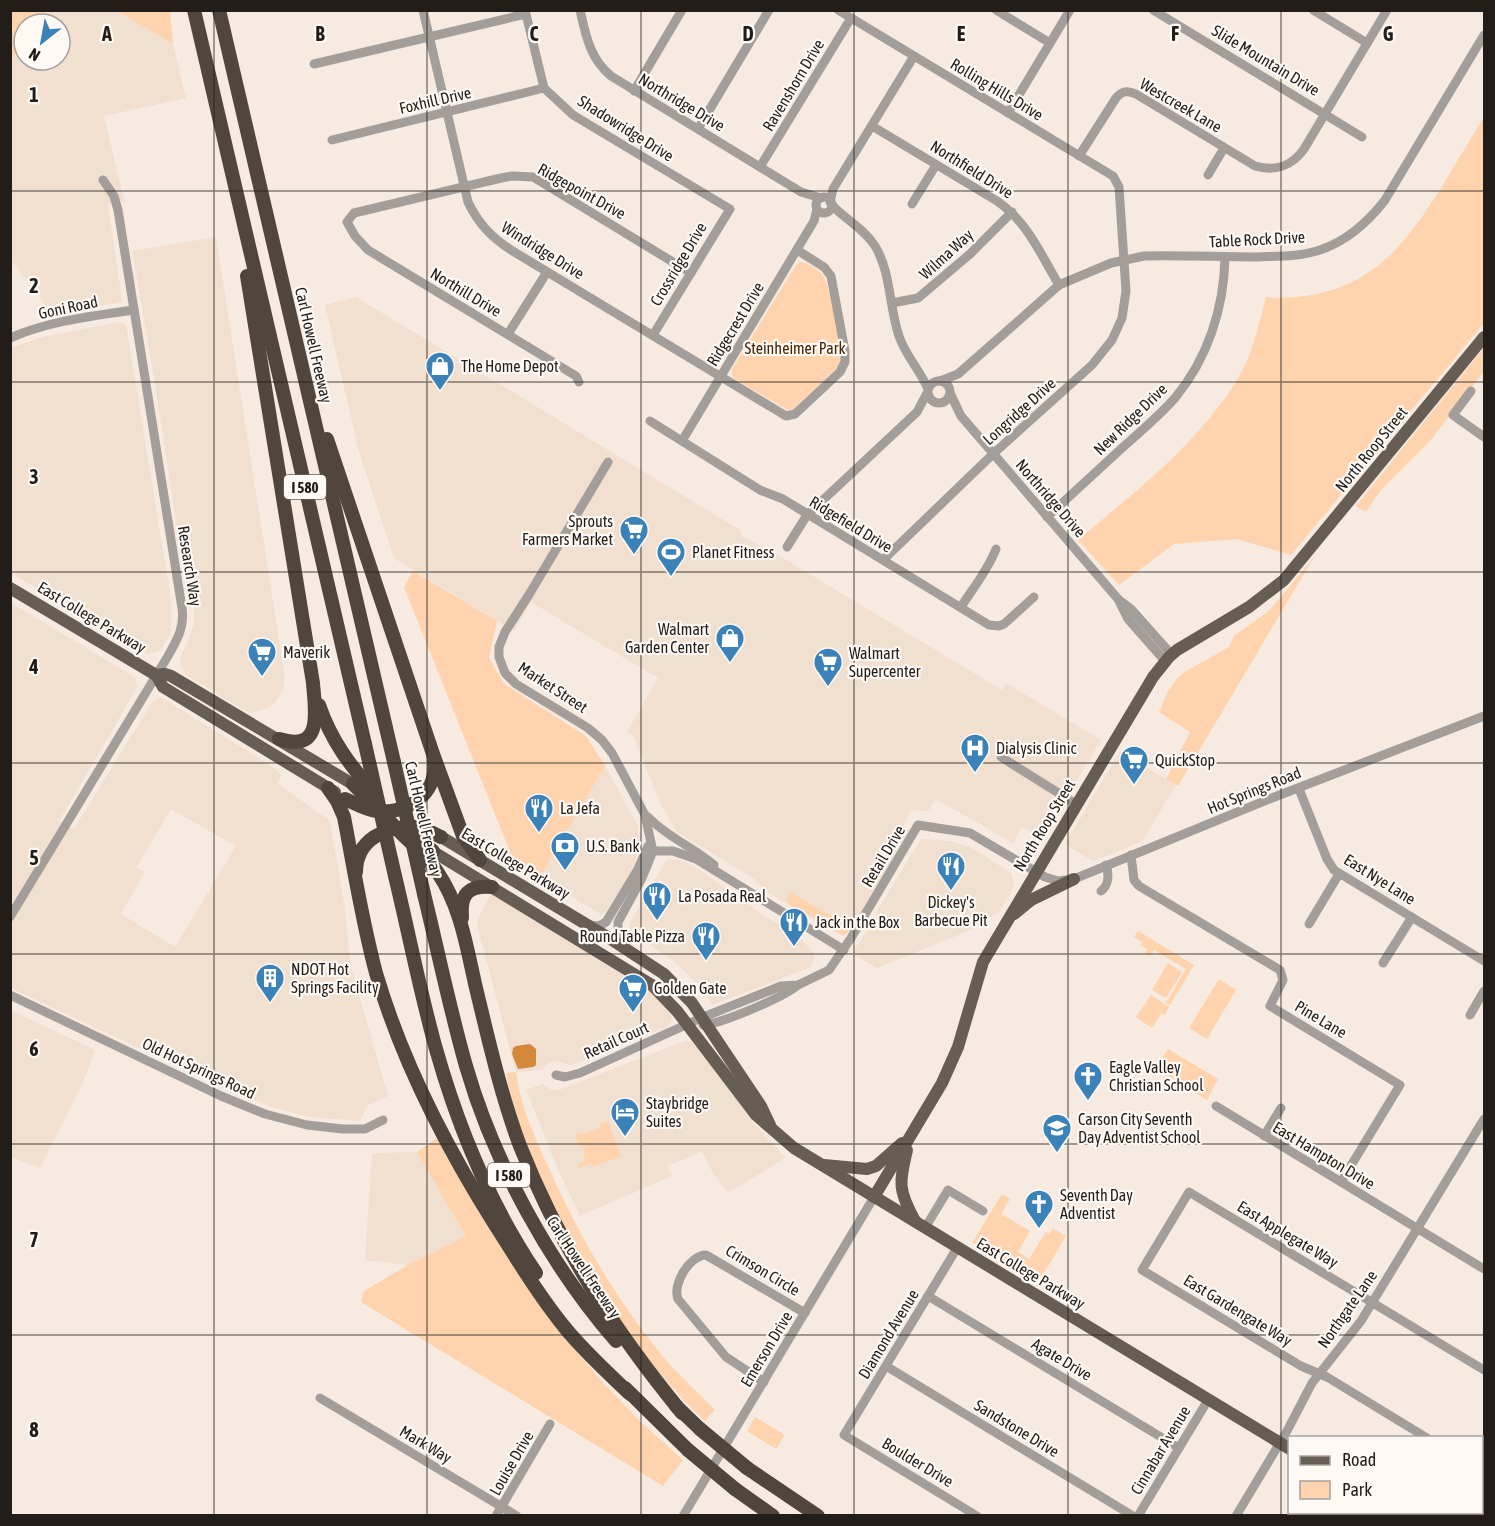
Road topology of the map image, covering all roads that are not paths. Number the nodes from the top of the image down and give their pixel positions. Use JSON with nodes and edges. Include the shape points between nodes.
{"nodes":[{"id":1,"x":194,"y":10,"type":"edge"},
{"id":2,"x":219,"y":10,"type":"edge"},
{"id":3,"x":423,"y":10,"type":"edge"},
{"id":4,"x":580,"y":10,"type":"edge"},
{"id":5,"x":682,"y":10,"type":"edge"},
{"id":6,"x":769,"y":10,"type":"edge"},
{"id":7,"x":838,"y":10,"type":"edge"},
{"id":8,"x":996,"y":10,"type":"edge"},
{"id":9,"x":1070,"y":10,"type":"edge"},
{"id":10,"x":1153,"y":10,"type":"edge"},
{"id":11,"x":1313,"y":10,"type":"edge"},
{"id":12,"x":1387,"y":10,"type":"edge"},
{"id":13,"x":851,"y":18,"type":"junction"},
{"id":14,"x":1485,"y":35,"type":"edge"},
{"id":15,"x":429,"y":37,"type":"junction"},
{"id":16,"x":1367,"y":43,"type":"junction"},
{"id":17,"x":1050,"y":44,"type":"junction"},
{"id":18,"x":914,"y":56,"type":"junction"},
{"id":19,"x":314,"y":64,"type":"dead end"},
{"id":20,"x":544,"y":88,"type":"junction"},
{"id":21,"x":634,"y":91,"type":"junction"},
{"id":22,"x":447,"y":112,"type":"junction"},
{"id":23,"x":1008,"y":113,"type":"junction"},
{"id":24,"x":1325,"y":114,"type":"junction"},
{"id":25,"x":872,"y":126,"type":"junction"},
{"id":26,"x":698,"y":129,"type":"junction"},
{"id":27,"x":1362,"y":137,"type":"dead end"},
{"id":28,"x":332,"y":140,"type":"dead end"},
{"id":29,"x":1224,"y":148,"type":"junction"},
{"id":30,"x":1079,"y":156,"type":"junction"},
{"id":31,"x":936,"y":165,"type":"junction"},
{"id":32,"x":760,"y":167,"type":"junction"},
{"id":33,"x":1208,"y":175,"type":"dead end"},
{"id":34,"x":103,"y":180,"type":"dead end"},
{"id":35,"x":464,"y":187,"type":"junction"},
{"id":36,"x":912,"y":204,"type":"dead end"},
{"id":37,"x":824,"y":205,"type":"junction"},
{"id":38,"x":730,"y":209,"type":"joint"},
{"id":39,"x":1012,"y":212,"type":"junction"},
{"id":40,"x":348,"y":220,"type":"joint"},
{"id":41,"x":245,"y":229,"type":"junction"},
{"id":42,"x":797,"y":250,"type":"junction"},
{"id":43,"x":1225,"y":257,"type":"junction"},
{"id":44,"x":277,"y":258,"type":"junction"},
{"id":45,"x":1124,"y":259,"type":"junction"},
{"id":46,"x":547,"y":272,"type":"junction"},
{"id":47,"x":690,"y":273,"type":"junction"},
{"id":48,"x":1059,"y":285,"type":"junction"},
{"id":49,"x":892,"y":303,"type":"junction"},
{"id":50,"x":134,"y":310,"type":"junction"},
{"id":51,"x":508,"y":334,"type":"junction"},
{"id":52,"x":653,"y":335,"type":"junction"},
{"id":53,"x":1485,"y":337,"type":"edge"},
{"id":54,"x":10,"y":338,"type":"edge"},
{"id":55,"x":919,"y":370,"type":"junction"},
{"id":56,"x":958,"y":374,"type":"junction"},
{"id":57,"x":721,"y":377,"type":"junction"},
{"id":58,"x":939,"y":381,"type":"junction"},
{"id":59,"x":579,"y":382,"type":"dead end"},
{"id":60,"x":927,"y":391,"type":"junction"},
{"id":61,"x":1471,"y":391,"type":"dead end"},
{"id":62,"x":950,"y":392,"type":"junction"},
{"id":63,"x":939,"y":404,"type":"junction"},
{"id":64,"x":917,"y":412,"type":"junction"},
{"id":65,"x":961,"y":416,"type":"junction"},
{"id":66,"x":650,"y":421,"type":"dead end"},
{"id":67,"x":1485,"y":437,"type":"edge"},
{"id":68,"x":682,"y":441,"type":"junction"},
{"id":69,"x":993,"y":454,"type":"junction"},
{"id":70,"x":608,"y":462,"type":"dead end"},
{"id":71,"x":807,"y":514,"type":"junction"},
{"id":72,"x":1047,"y":517,"type":"junction"},
{"id":73,"x":787,"y":547,"type":"dead end"},
{"id":74,"x":996,"y":549,"type":"dead end"},
{"id":75,"x":883,"y":560,"type":"junction"},
{"id":76,"x":10,"y":588,"type":"edge"},
{"id":77,"x":1034,"y":597,"type":"dead end"},
{"id":78,"x":961,"y":607,"type":"junction"},
{"id":79,"x":1168,"y":658,"type":"junction"},
{"id":80,"x":156,"y":675,"type":"junction"},
{"id":81,"x":313,"y":683,"type":"junction"},
{"id":82,"x":1485,"y":716,"type":"edge"},
{"id":83,"x":279,"y":739,"type":"junction"},
{"id":84,"x":433,"y":754,"type":"junction"},
{"id":85,"x":1001,"y":757,"type":"dead end"},
{"id":86,"x":353,"y":784,"type":"joint"},
{"id":87,"x":328,"y":788,"type":"junction"},
{"id":88,"x":1299,"y":789,"type":"junction"},
{"id":89,"x":345,"y":799,"type":"junction"},
{"id":90,"x":1076,"y":804,"type":"junction"},
{"id":91,"x":388,"y":809,"type":"junction"},
{"id":92,"x":645,"y":815,"type":"junction"},
{"id":93,"x":403,"y":828,"type":"junction"},
{"id":94,"x":441,"y":837,"type":"junction"},
{"id":95,"x":649,"y":847,"type":"junction"},
{"id":96,"x":433,"y":851,"type":"joint"},
{"id":97,"x":1131,"y":855,"type":"junction"},
{"id":98,"x":480,"y":860,"type":"junction"},
{"id":99,"x":1106,"y":865,"type":"junction"},
{"id":100,"x":1094,"y":870,"type":"junction"},
{"id":101,"x":1036,"y":871,"type":"junction"},
{"id":102,"x":1339,"y":874,"type":"junction"},
{"id":103,"x":723,"y":876,"type":"junction"},
{"id":104,"x":356,"y":877,"type":"junction"},
{"id":105,"x":1074,"y":879,"type":"junction"},
{"id":106,"x":492,"y":887,"type":"junction"},
{"id":107,"x":10,"y":917,"type":"edge"},
{"id":108,"x":1412,"y":917,"type":"junction"},
{"id":109,"x":1008,"y":918,"type":"junction"},
{"id":110,"x":1310,"y":924,"type":"dead end"},
{"id":111,"x":588,"y":925,"type":"junction"},
{"id":112,"x":464,"y":932,"type":"junction"},
{"id":113,"x":628,"y":950,"type":"junction"},
{"id":114,"x":844,"y":950,"type":"junction"},
{"id":115,"x":1485,"y":961,"type":"edge"},
{"id":116,"x":1383,"y":963,"type":"dead end"},
{"id":117,"x":1485,"y":991,"type":"edge"},
{"id":118,"x":10,"y":995,"type":"edge"},
{"id":119,"x":1470,"y":1015,"type":"dead end"},
{"id":120,"x":704,"y":1022,"type":"junction"},
{"id":121,"x":688,"y":1025,"type":"junction"},
{"id":122,"x":556,"y":1075,"type":"dead end"},
{"id":123,"x":1216,"y":1106,"type":"dead end"},
{"id":124,"x":1281,"y":1108,"type":"dead end"},
{"id":125,"x":1485,"y":1119,"type":"edge"},
{"id":126,"x":383,"y":1120,"type":"dead end"},
{"id":127,"x":770,"y":1126,"type":"junction"},
{"id":128,"x":1264,"y":1136,"type":"junction"},
{"id":129,"x":910,"y":1137,"type":"junction"},
{"id":130,"x":818,"y":1164,"type":"junction"},
{"id":131,"x":1341,"y":1182,"type":"junction"},
{"id":132,"x":873,"y":1197,"type":"junction"},
{"id":133,"x":983,"y":1211,"type":"dead end"},
{"id":134,"x":920,"y":1225,"type":"junction"},
{"id":135,"x":1418,"y":1228,"type":"junction"},
{"id":136,"x":957,"y":1248,"type":"junction"},
{"id":137,"x":1485,"y":1269,"type":"edge"},
{"id":138,"x":1142,"y":1270,"type":"joint"},
{"id":139,"x":928,"y":1296,"type":"junction"},
{"id":140,"x":1372,"y":1302,"type":"junction"},
{"id":141,"x":805,"y":1313,"type":"junction"},
{"id":142,"x":886,"y":1366,"type":"junction"},
{"id":143,"x":1485,"y":1370,"type":"edge"},
{"id":144,"x":1319,"y":1374,"type":"junction"},
{"id":145,"x":764,"y":1382,"type":"junction"},
{"id":146,"x":630,"y":1394,"type":"junction"},
{"id":147,"x":320,"y":1398,"type":"dead end"},
{"id":148,"x":1208,"y":1400,"type":"junction"},
{"id":149,"x":682,"y":1413,"type":"junction"},
{"id":150,"x":550,"y":1424,"type":"dead end"},
{"id":151,"x":844,"y":1435,"type":"joint"},
{"id":152,"x":1289,"y":1436,"type":"edge"},
{"id":153,"x":1425,"y":1436,"type":"edge"},
{"id":154,"x":1285,"y":1446,"type":"edge"},
{"id":155,"x":1179,"y":1448,"type":"junction"},
{"id":156,"x":503,"y":1507,"type":"junction"},
{"id":157,"x":496,"y":1515,"type":"edge"},
{"id":158,"x":517,"y":1515,"type":"edge"},
{"id":159,"x":683,"y":1515,"type":"edge"},
{"id":160,"x":772,"y":1515,"type":"edge"},
{"id":161,"x":818,"y":1515,"type":"edge"},
{"id":162,"x":977,"y":1515,"type":"edge"},
{"id":163,"x":1136,"y":1515,"type":"edge"},
{"id":164,"x":1236,"y":1515,"type":"edge"}],
"edges":[{"from":1,"to":41,"type":"highway","number":"I 580"},
{"from":2,"to":44,"type":"highway","name":"Carl Howell Freeway","number":"I 580"},
{"from":3,"to":15,"type":"street","name":"Windridge Drive"},
{"from":4,"to":21,"type":"street","name":"Northridge Drive","via":[[596,61]]},
{"from":5,"to":21,"type":"street"},
{"from":6,"to":26,"type":"street"},
{"from":7,"to":13,"type":"street","name":"Rolling Hills Drive"},
{"from":8,"to":17,"type":"street"},
{"from":9,"to":17,"type":"street"},
{"from":10,"to":24,"type":"street","name":"Slide Mountain Drive"},
{"from":11,"to":16,"type":"street"},
{"from":12,"to":16,"type":"street"},
{"from":13,"to":18,"type":"street","name":"Rolling Hills Drive"},
{"from":13,"to":32,"type":"street","name":"Ravenshorn Drive"},
{"from":14,"to":43,"type":"street","name":"Table Rock Drive","via":[[1385,200],[1365,224],[1338,242],[1305,254]]},
{"from":15,"to":19,"type":"street"},
{"from":15,"to":20,"type":"street","via":[[526,14]]},
{"from":15,"to":22,"type":"street","name":"Windridge Drive"},
{"from":16,"to":24,"type":"street"},
{"from":17,"to":23,"type":"street"},
{"from":18,"to":23,"type":"street","name":"Rolling Hills Drive"},
{"from":18,"to":25,"type":"street","name":"Ridgecrest Drive"},
{"from":20,"to":22,"type":"street","name":"Foxhill Drive"},
{"from":20,"to":38,"type":"street","name":"Shadowridge Drive","via":[[573,115]]},
{"from":21,"to":26,"type":"street","name":"Northridge Drive"},
{"from":22,"to":28,"type":"street","name":"Foxhill Drive"},
{"from":22,"to":35,"type":"street","name":"Windridge Drive"},
{"from":23,"to":30,"type":"street","name":"Rolling Hills Drive"},
{"from":24,"to":27,"type":"street","name":"Slide Mountain Drive"},
{"from":24,"to":29,"type":"street","name":"Westcreek Lane","via":[[1304,149],[1278,168],[1261,168]]},
{"from":25,"to":31,"type":"street","name":"Northfield Drive"},
{"from":25,"to":37,"type":"street","name":"Ridgecrest Drive"},
{"from":26,"to":32,"type":"street","name":"Northridge Drive"},
{"from":29,"to":30,"type":"street","name":"Westcreek Lane","via":[[1127,91],[1116,98]]},
{"from":29,"to":33,"type":"street"},
{"from":30,"to":45,"type":"street","name":"Rolling Hills Drive","via":[[1113,176],[1119,187]]},
{"from":31,"to":36,"type":"street"},
{"from":31,"to":39,"type":"street","name":"Northfield Drive"},
{"from":32,"to":37,"type":"street","name":"Northridge Drive"},
{"from":34,"to":50,"type":"street","name":"Research Way","via":[[117,203]]},
{"from":35,"to":40,"type":"street","name":"Ridgepoint Drive","via":[[354,213]]},
{"from":35,"to":46,"type":"street","name":"Windridge Drive","via":[[474,216],[487,232]]},
{"from":35,"to":47,"type":"street","name":"Ridgepoint Drive","via":[[512,176],[533,177]]},
{"from":37,"to":42,"type":"street","name":"Ridgecrest Drive"},
{"from":37,"to":49,"type":"street","name":"Northridge Drive","via":[[850,221],[878,252]]},
{"from":38,"to":47,"type":"street","name":"Crossridge Drive"},
{"from":39,"to":48,"type":"street","name":"Northfield Drive"},
{"from":39,"to":49,"type":"street","name":"Wilma Way","via":[[918,298]]},
{"from":40,"to":51,"type":"street","name":"Northill Drive","via":[[349,228],[368,250]]},
{"from":41,"to":81,"type":"highway","via":[[244,252]]},
{"from":41,"to":146,"type":"highway","number":"I 580","bridge":true,"via":[[436,1047],[458,1116],[482,1176],[509,1228],[554,1299]]},
{"from":42,"to":57,"type":"street","name":"Ridgecrest Drive"},
{"from":42,"to":57,"type":"street","name":"Windridge Drive","via":[[831,276],[845,351],[840,372],[795,414],[786,416]]},
{"from":43,"to":45,"type":"street","name":"Table Rock Drive"},
{"from":43,"to":72,"type":"street","name":"New Ridge Drive","via":[[1218,315],[1187,382],[1164,410]]},
{"from":44,"to":84,"type":"highway","via":[[326,436]]},
{"from":44,"to":149,"type":"highway","name":"Carl Howell Freeway","number":"I 580","bridge":true,"via":[[466,1067],[501,1158],[530,1216],[583,1300],[640,1370]]},
{"from":45,"to":48,"type":"street","name":"Table Rock Drive"},
{"from":45,"to":69,"type":"street","name":"Longridge Drive","via":[[1126,291],[1122,318],[1112,340],[1092,365]]},
{"from":46,"to":51,"type":"street"},
{"from":46,"to":52,"type":"street","name":"Windridge Drive"},
{"from":47,"to":52,"type":"street","name":"Crossridge Drive"},
{"from":48,"to":56,"type":"street","name":"Table Rock Drive"},
{"from":49,"to":55,"type":"street","name":"Northridge Drive","via":[[899,338]]},
{"from":50,"to":54,"type":"street","name":"Goni Road","via":[[66,321]]},
{"from":50,"to":80,"type":"street","name":"Research Way","via":[[183,614],[180,636]]},
{"from":51,"to":59,"type":"street","name":"Northill Drive","via":[[576,376]]},
{"from":52,"to":57,"type":"street","name":"Windridge Drive"},
{"from":53,"to":79,"type":"main road","name":"North Roop Street","via":[[1284,580]]},
{"from":55,"to":58,"type":"street","name":"Northridge Drive"},
{"from":55,"to":60,"type":"street","name":"Northridge Drive"},
{"from":56,"to":58,"type":"street","name":"Table Rock Drive"},
{"from":56,"to":62,"type":"street","name":"Table Rock Drive"},
{"from":57,"to":68,"type":"street","name":"Ridgecrest Drive"},
{"from":58,"to":60,"type":"street"},
{"from":58,"to":62,"type":"street","name":"Northridge Drive","via":[[947,384]]},
{"from":60,"to":63,"type":"street","name":"Northridge Drive","via":[[931,400]]},
{"from":60,"to":64,"type":"street"},
{"from":61,"to":67,"type":"street","via":[[1453,416]]},
{"from":62,"to":63,"type":"street","via":[[947,400]]},
{"from":62,"to":65,"type":"street","name":"Northridge Drive"},
{"from":63,"to":64,"type":"street"},
{"from":63,"to":65,"type":"street","name":"Northridge Drive"},
{"from":64,"to":71,"type":"street"},
{"from":65,"to":69,"type":"street","name":"Northridge Drive"},
{"from":66,"to":68,"type":"street","name":"Ridgefield Drive"},
{"from":68,"to":71,"type":"street","name":"Ridgefield Drive"},
{"from":69,"to":72,"type":"street","name":"Northridge Drive"},
{"from":69,"to":75,"type":"street","name":"Longridge Drive"},
{"from":70,"to":92,"type":"street","name":"Market Street","via":[[505,632],[499,657],[505,673],[516,684],[602,740]]},
{"from":71,"to":73,"type":"street"},
{"from":71,"to":75,"type":"street","name":"Ridgefield Drive"},
{"from":72,"to":79,"type":"street","name":"Northridge Drive","via":[[1118,599],[1128,619]]},
{"from":74,"to":78,"type":"street"},
{"from":75,"to":78,"type":"street","name":"Ridgefield Drive"},
{"from":76,"to":80,"type":"main road","name":"East College Parkway"},
{"from":77,"to":78,"type":"street","name":"Ridgefield Drive","via":[[999,626],[989,625]]},
{"from":79,"to":90,"type":"main road","name":"North Roop Street"},
{"from":80,"to":83,"type":"main road","name":"East College Parkway","via":[[171,676]]},
{"from":80,"to":87,"type":"main road","name":"East College Parkway","via":[[163,687]]},
{"from":80,"to":107,"type":"street","name":"Research Way"},
{"from":81,"to":83,"type":"highway","via":[[313,732],[298,742]]},
{"from":81,"to":91,"type":"highway","via":[[337,746]]},
{"from":82,"to":88,"type":"street","name":"Hot Springs Road"},
{"from":83,"to":86,"type":"main road","name":"East College Parkway"},
{"from":84,"to":91,"type":"highway","via":[[435,766],[429,787],[416,802]]},
{"from":84,"to":98,"type":"highway","via":[[463,836]]},
{"from":85,"to":90,"type":"street"},
{"from":86,"to":91,"type":"highway"},
{"from":87,"to":89,"type":"main road","name":"East College Parkway"},
{"from":87,"to":104,"type":"highway","via":[[342,812]]},
{"from":88,"to":97,"type":"street","name":"Hot Springs Road"},
{"from":88,"to":102,"type":"street","name":"East Nye Lane","via":[[1327,859]]},
{"from":89,"to":91,"type":"highway","via":[[365,808]]},
{"from":89,"to":93,"type":"main road","name":"East College Parkway"},
{"from":90,"to":101,"type":"main road","name":"North Roop Street"},
{"from":91,"to":93,"type":"highway"},
{"from":91,"to":94,"type":"main road","name":"East College Parkway"},
{"from":92,"to":95,"type":"street","name":"Market Street"},
{"from":92,"to":103,"type":"street","via":[[658,828],[700,853]]},
{"from":93,"to":94,"type":"highway","via":[[426,830]]},
{"from":93,"to":96,"type":"highway"},
{"from":93,"to":104,"type":"highway","via":[[386,830],[368,842],[358,856]]},
{"from":93,"to":112,"type":"highway","via":[[449,891]]},
{"from":94,"to":98,"type":"main road","name":"East College Parkway"},
{"from":95,"to":103,"type":"street","via":[[685,855]]},
{"from":95,"to":111,"type":"street","via":[[606,921],[599,926]]},
{"from":95,"to":113,"type":"street","via":[[646,871],[618,922]]},
{"from":96,"to":106,"type":"main road","name":"East College Parkway"},
{"from":97,"to":99,"type":"street","name":"Hot Springs Road"},
{"from":97,"to":131,"type":"street","name":"Pine Lane","via":[[1134,880],[1139,886],[1280,970],[1283,980],[1270,1006],[1400,1085]]},
{"from":98,"to":111,"type":"main road","name":"East College Parkway"},
{"from":99,"to":100,"type":"street","name":"Hot Springs Road"},
{"from":99,"to":100,"type":"street","via":[[1109,874],[1101,891]]},
{"from":100,"to":105,"type":"street","name":"Hot Springs Road"},
{"from":101,"to":105,"type":"street","via":[[1058,881]]},
{"from":101,"to":109,"type":"main road","name":"North Roop Street"},
{"from":101,"to":114,"type":"street","name":"Retail Drive","via":[[970,832],[918,825]]},
{"from":102,"to":108,"type":"street","name":"East Nye Lane"},
{"from":102,"to":110,"type":"street"},
{"from":103,"to":114,"type":"street"},
{"from":104,"to":146,"type":"highway","via":[[382,992],[436,1121],[477,1196],[535,1287],[567,1330]]},
{"from":105,"to":109,"type":"main road","via":[[1031,900]]},
{"from":106,"to":112,"type":"highway","via":[[476,888],[465,896]]},
{"from":106,"to":121,"type":"main road","name":"East College Parkway","via":[[639,976]]},
{"from":108,"to":115,"type":"street","name":"East Nye Lane"},
{"from":108,"to":116,"type":"street"},
{"from":109,"to":129,"type":"main road","name":"North Roop Street","via":[[982,962],[952,1063]]},
{"from":111,"to":113,"type":"main road","name":"East College Parkway"},
{"from":112,"to":149,"type":"highway","via":[[501,1088],[541,1195],[598,1301]]},
{"from":113,"to":120,"type":"main road","name":"East College Parkway","via":[[671,980]]},
{"from":114,"to":120,"type":"street","name":"Retail Drive","via":[[829,970],[798,985],[781,986]]},
{"from":117,"to":119,"type":"street"},
{"from":118,"to":126,"type":"street","name":"Old Hot Springs Road","via":[[265,1114],[343,1129],[365,1129]]},
{"from":120,"to":121,"type":"street","name":"Retail Drive"},
{"from":120,"to":127,"type":"main road","name":"East College Parkway","via":[[761,1106]]},
{"from":121,"to":122,"type":"street","name":"Retail Court","via":[[580,1073]]},
{"from":121,"to":127,"type":"main road","name":"East College Parkway","via":[[756,1115]]},
{"from":123,"to":128,"type":"street","name":"East Hampton Drive"},
{"from":124,"to":128,"type":"street"},
{"from":125,"to":135,"type":"street","name":"Northgate Lane"},
{"from":127,"to":130,"type":"main road","name":"East College Parkway"},
{"from":128,"to":131,"type":"street","name":"East Hampton Drive"},
{"from":129,"to":130,"type":"main road","via":[[867,1169]]},
{"from":129,"to":132,"type":"main road","name":"North Roop Street"},
{"from":129,"to":134,"type":"main road","via":[[901,1191]]},
{"from":130,"to":132,"type":"main road","name":"East College Parkway"},
{"from":131,"to":135,"type":"street","name":"East Hampton Drive"},
{"from":132,"to":134,"type":"main road","name":"East College Parkway"},
{"from":132,"to":141,"type":"street","name":"Emerson Drive"},
{"from":133,"to":134,"type":"street","via":[[948,1190]]},
{"from":134,"to":136,"type":"main road","name":"East College Parkway"},
{"from":135,"to":137,"type":"street","name":"East Hampton Drive"},
{"from":135,"to":140,"type":"street","name":"Northgate Lane"},
{"from":136,"to":139,"type":"street","name":"Diamond Avenue"},
{"from":136,"to":148,"type":"main road","name":"East College Parkway"},
{"from":138,"to":140,"type":"street","name":"East Applegate Way","via":[[1189,1192]]},
{"from":138,"to":144,"type":"street","name":"East Gardengate Way"},
{"from":139,"to":142,"type":"street","name":"Diamond Avenue"},
{"from":139,"to":155,"type":"street","name":"Agate Drive"},
{"from":140,"to":143,"type":"street","name":"East Applegate Way"},
{"from":140,"to":144,"type":"street","name":"Northgate Lane"},
{"from":141,"to":145,"type":"street","name":"Emerson Drive"},
{"from":141,"to":145,"type":"street","name":"Crimson Circle","via":[[710,1256],[694,1258],[682,1277],[676,1290],[680,1302],[726,1357]]},
{"from":142,"to":151,"type":"street","name":"Diamond Avenue"},
{"from":142,"to":163,"type":"street","name":"Sandstone Drive"},
{"from":144,"to":152,"type":"street","name":"Northgate Lane"},
{"from":144,"to":153,"type":"street","name":"East Gardengate Way"},
{"from":145,"to":159,"type":"street","name":"Emerson Drive"},
{"from":146,"to":160,"type":"highway","number":"I 580","bridge":true,"via":[[688,1450]]},
{"from":147,"to":156,"type":"street","name":"Mark Way"},
{"from":148,"to":154,"type":"main road","name":"East College Parkway"},
{"from":148,"to":155,"type":"street","name":"Cinnabar Avenue"},
{"from":149,"to":161,"type":"highway","name":"Carl Howell Freeway","number":"I 580","bridge":true,"via":[[747,1468]]},
{"from":150,"to":156,"type":"street","name":"Louise Drive"},
{"from":151,"to":162,"type":"street","name":"Boulder Drive"},
{"from":154,"to":164,"type":"street","name":"Northgate Lane"},
{"from":155,"to":163,"type":"street","name":"Cinnabar Avenue"},
{"from":156,"to":157,"type":"street","name":"Louise Drive"},
{"from":156,"to":158,"type":"street","name":"Mark Way"}]}
